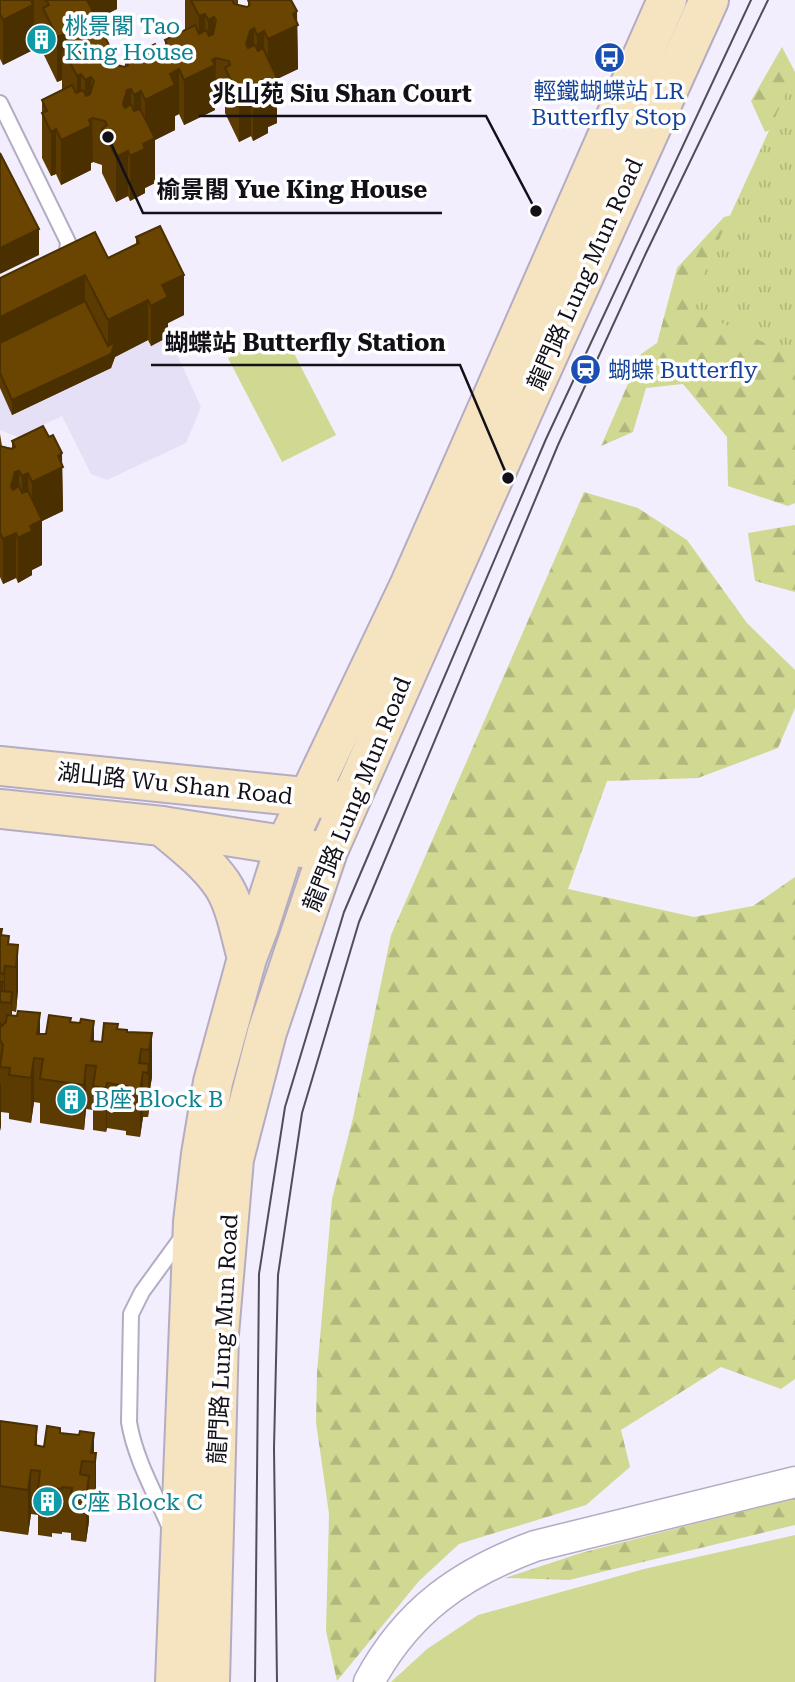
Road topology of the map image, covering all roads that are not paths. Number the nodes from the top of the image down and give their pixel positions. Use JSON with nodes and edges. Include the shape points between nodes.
{"nodes":[{"id":1,"x":667,"y":0,"type":"edge"},
{"id":2,"x":709,"y":0,"type":"edge"},
{"id":3,"x":0,"y":103,"type":"edge"},
{"id":4,"x":50,"y":266,"type":"edge"},
{"id":5,"x":0,"y":766,"type":"edge"},
{"id":6,"x":309,"y":797,"type":"junction"},
{"id":7,"x":350,"y":802,"type":"junction"},
{"id":8,"x":0,"y":808,"type":"edge"},
{"id":9,"x":162,"y":826,"type":"junction"},
{"id":10,"x":285,"y":846,"type":"junction"},
{"id":11,"x":328,"y":851,"type":"junction"},
{"id":12,"x":247,"y":958,"type":"junction"},
{"id":13,"x":193,"y":1222,"type":"junction"},
{"id":14,"x":795,"y":1482,"type":"edge"},
{"id":15,"x":181,"y":1552,"type":"junction"},
{"id":16,"x":175,"y":1682,"type":"edge"},
{"id":17,"x":210,"y":1682,"type":"edge"},
{"id":18,"x":369,"y":1682,"type":"edge"}],
"edges":[{"from":1,"to":6,"type":"main road","name":"龍門路 Lung Mun Road","via":[[410,584]]},
{"from":2,"to":7,"type":"main road","name":"龍門路 Lung Mun Road"},
{"from":3,"to":4,"type":"lane","via":[[68,242],[68,252]]},
{"from":5,"to":6,"type":"main road","name":"湖山路 Wu Shan Road"},
{"from":6,"to":7,"type":"main road","name":"湖山路 Wu Shan Road"},
{"from":6,"to":10,"type":"main road","name":"龍門路 Lung Mun Road"},
{"from":7,"to":11,"type":"main road","name":"龍門路 Lung Mun Road"},
{"from":8,"to":9,"type":"main road","name":"湖山路 Wu Shan Road"},
{"from":9,"to":10,"type":"main road","name":"湖山路 Wu Shan Road"},
{"from":9,"to":12,"type":"main road","via":[[223,886]]},
{"from":10,"to":11,"type":"main road","name":"湖山路 Wu Shan Road"},
{"from":10,"to":12,"type":"main road","name":"龍門路 Lung Mun Road"},
{"from":11,"to":17,"type":"main road","name":"龍門路 Lung Mun Road","via":[[267,1032],[234,1159],[219,1334]]},
{"from":12,"to":13,"type":"main road","name":"龍門路 Lung Mun Road","via":[[214,1082]]},
{"from":13,"to":15,"type":"main road","name":"龍門路 Lung Mun Road"},
{"from":13,"to":15,"type":"lane","via":[[131,1314],[131,1435]]},
{"from":14,"to":18,"type":"street","via":[[535,1546],[498,1560],[431,1602],[403,1630]]},
{"from":15,"to":16,"type":"main road","name":"龍門路 Lung Mun Road"}]}
